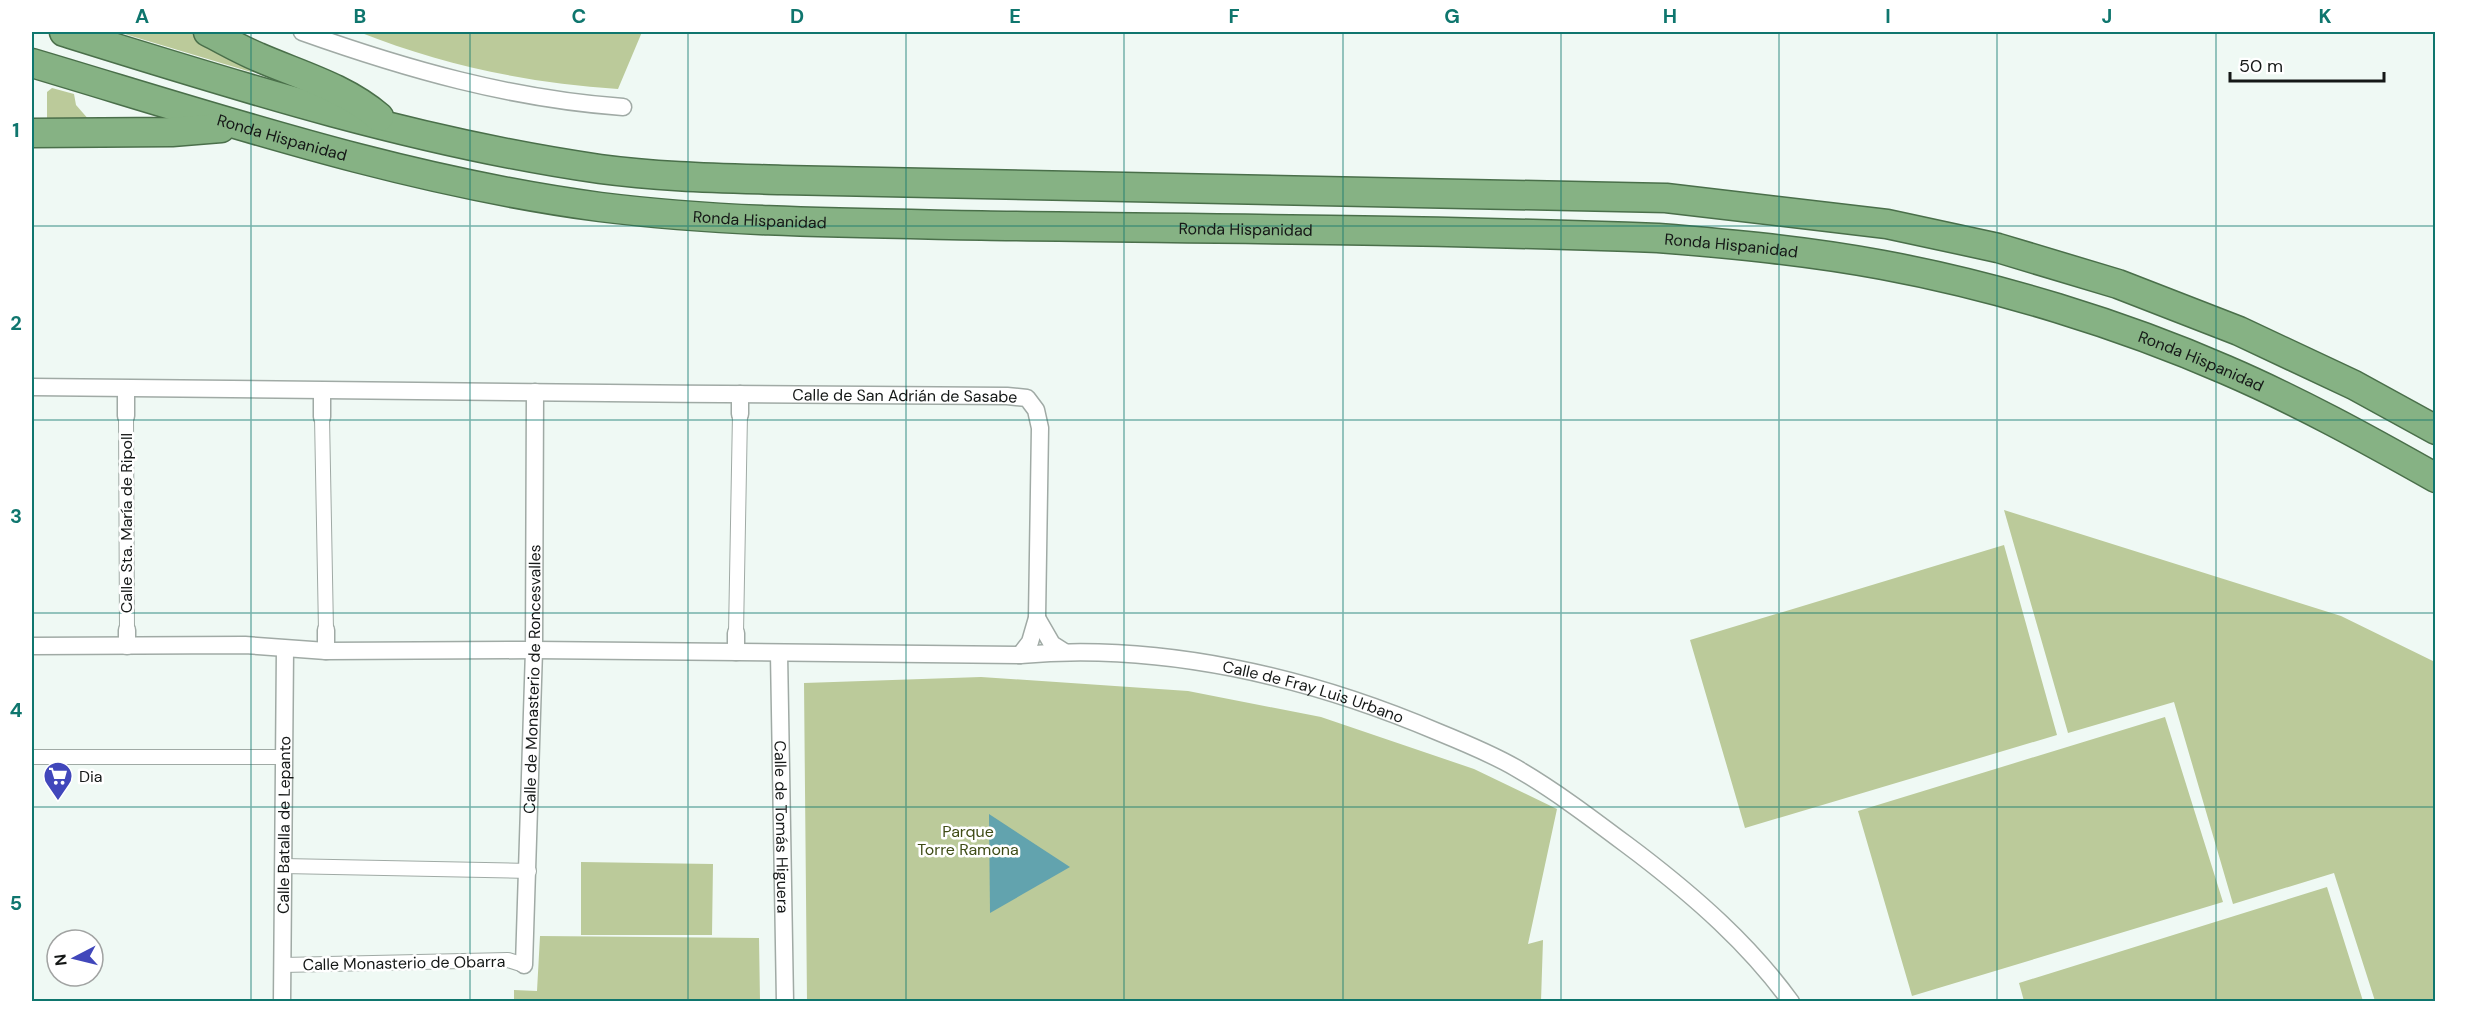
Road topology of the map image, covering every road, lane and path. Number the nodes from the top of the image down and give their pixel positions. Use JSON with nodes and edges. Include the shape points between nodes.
{"nodes":[{"id":1,"x":64,"y":32,"type":"edge"},
{"id":2,"x":208,"y":32,"type":"edge"},
{"id":3,"x":302,"y":32,"type":"edge"},
{"id":4,"x":32,"y":63,"type":"edge"},
{"id":5,"x":622,"y":107,"type":"dead end"},
{"id":6,"x":235,"y":126,"type":"junction"},
{"id":7,"x":389,"y":126,"type":"junction"},
{"id":8,"x":32,"y":133,"type":"edge"},
{"id":9,"x":32,"y":387,"type":"edge"},
{"id":10,"x":126,"y":389,"type":"junction"},
{"id":11,"x":322,"y":392,"type":"junction"},
{"id":12,"x":535,"y":392,"type":"junction"},
{"id":13,"x":740,"y":394,"type":"junction"},
{"id":14,"x":740,"y":414,"type":"joint"},
{"id":15,"x":126,"y":416,"type":"joint"},
{"id":16,"x":322,"y":417,"type":"joint"},
{"id":17,"x":2436,"y":430,"type":"edge"},
{"id":18,"x":2436,"y":478,"type":"edge"},
{"id":19,"x":1037,"y":618,"type":"junction"},
{"id":20,"x":326,"y":630,"type":"joint"},
{"id":21,"x":736,"y":633,"type":"joint"},
{"id":22,"x":127,"y":638,"type":"junction"},
{"id":23,"x":32,"y":646,"type":"edge"},
{"id":24,"x":285,"y":649,"type":"junction"},
{"id":25,"x":534,"y":650,"type":"junction"},
{"id":26,"x":326,"y":651,"type":"junction"},
{"id":27,"x":1063,"y":651,"type":"junction"},
{"id":28,"x":736,"y":652,"type":"junction"},
{"id":29,"x":779,"y":653,"type":"junction"},
{"id":30,"x":1020,"y":656,"type":"junction"},
{"id":31,"x":32,"y":757,"type":"edge"},
{"id":32,"x":284,"y":757,"type":"junction"},
{"id":33,"x":283,"y":866,"type":"junction"},
{"id":34,"x":529,"y":871,"type":"junction"},
{"id":35,"x":283,"y":965,"type":"junction"},
{"id":36,"x":524,"y":965,"type":"joint"},
{"id":37,"x":282,"y":1002,"type":"edge"},
{"id":38,"x":784,"y":1002,"type":"edge"},
{"id":39,"x":1791,"y":1002,"type":"edge"}],
"edges":[{"from":1,"to":7,"type":"highway"},
{"from":2,"to":7,"type":"highway","via":[[256,57],[333,87],[363,103]]},
{"from":3,"to":5,"type":"street","via":[[383,61],[506,92]]},
{"from":4,"to":6,"type":"highway","name":"Ronda Hispanidad"},
{"from":6,"to":8,"type":"highway","via":[[172,132]]},
{"from":6,"to":18,"type":"highway","name":"Ronda Hispanidad","via":[[498,192],[690,217],[1647,237],[1740,245],[1883,265],[1992,290],[2225,369],[2340,424]]},
{"from":7,"to":17,"type":"highway","via":[[601,169],[688,177],[1599,195],[1741,205],[1887,224],[1998,248],[2118,284],[2239,332],[2354,385]]},
{"from":9,"to":10,"type":"street","name":"Calle de San Adrián de Sasabe"},
{"from":10,"to":11,"type":"street","name":"Calle de San Adrián de Sasabe"},
{"from":10,"to":15,"type":"street"},
{"from":11,"to":12,"type":"street","name":"Calle de San Adrián de Sasabe"},
{"from":11,"to":16,"type":"street"},
{"from":12,"to":13,"type":"street","name":"Calle de San Adrián de Sasabe"},
{"from":12,"to":25,"type":"street","name":"Calle de Monasterio de Roncesvalles"},
{"from":13,"to":14,"type":"street"},
{"from":13,"to":19,"type":"street","name":"Calle de San Adrián de Sasabe","via":[[1027,398],[1036,410],[1040,428]]},
{"from":14,"to":21,"type":"street"},
{"from":15,"to":22,"type":"street","name":"Calle Sta. María de Ripoll"},
{"from":16,"to":20,"type":"street"},
{"from":19,"to":27,"type":"street","via":[[1052,644]]},
{"from":19,"to":30,"type":"street","name":"Calle de San Adrián de Sasabe","via":[[1030,642]]},
{"from":20,"to":26,"type":"street"},
{"from":21,"to":28,"type":"street"},
{"from":22,"to":23,"type":"street","name":"Calle de Fray Luis Urbano"},
{"from":22,"to":24,"type":"street","name":"Calle de Fray Luis Urbano"},
{"from":24,"to":26,"type":"street","name":"Calle de Fray Luis Urbano"},
{"from":24,"to":32,"type":"street","name":"Calle Batalla de Lepanto"},
{"from":25,"to":26,"type":"street","name":"Calle de Fray Luis Urbano"},
{"from":25,"to":28,"type":"street","name":"Calle de Fray Luis Urbano"},
{"from":25,"to":34,"type":"street","name":"Calle de Monasterio de Roncesvalles"},
{"from":27,"to":30,"type":"street","name":"Calle de Fray Luis Urbano"},
{"from":27,"to":39,"type":"street","name":"Calle de Fray Luis Urbano","via":[[1188,661],[1336,694],[1405,718],[1514,767],[1552,790],[1676,883],[1750,953]]},
{"from":28,"to":29,"type":"street","name":"Calle de Fray Luis Urbano"},
{"from":29,"to":30,"type":"street","name":"Calle de Fray Luis Urbano"},
{"from":29,"to":38,"type":"street","name":"Calle de Tomás Higuera"},
{"from":31,"to":32,"type":"street"},
{"from":32,"to":33,"type":"street","name":"Calle Batalla de Lepanto"},
{"from":33,"to":34,"type":"street"},
{"from":33,"to":35,"type":"street","name":"Calle Batalla de Lepanto"},
{"from":34,"to":36,"type":"street","name":"Calle de Monasterio de Roncesvalles"},
{"from":35,"to":36,"type":"street","name":"Calle Monasterio de Obarra","via":[[508,960]]},
{"from":35,"to":37,"type":"street","name":"Calle Batalla de Lepanto"}]}
